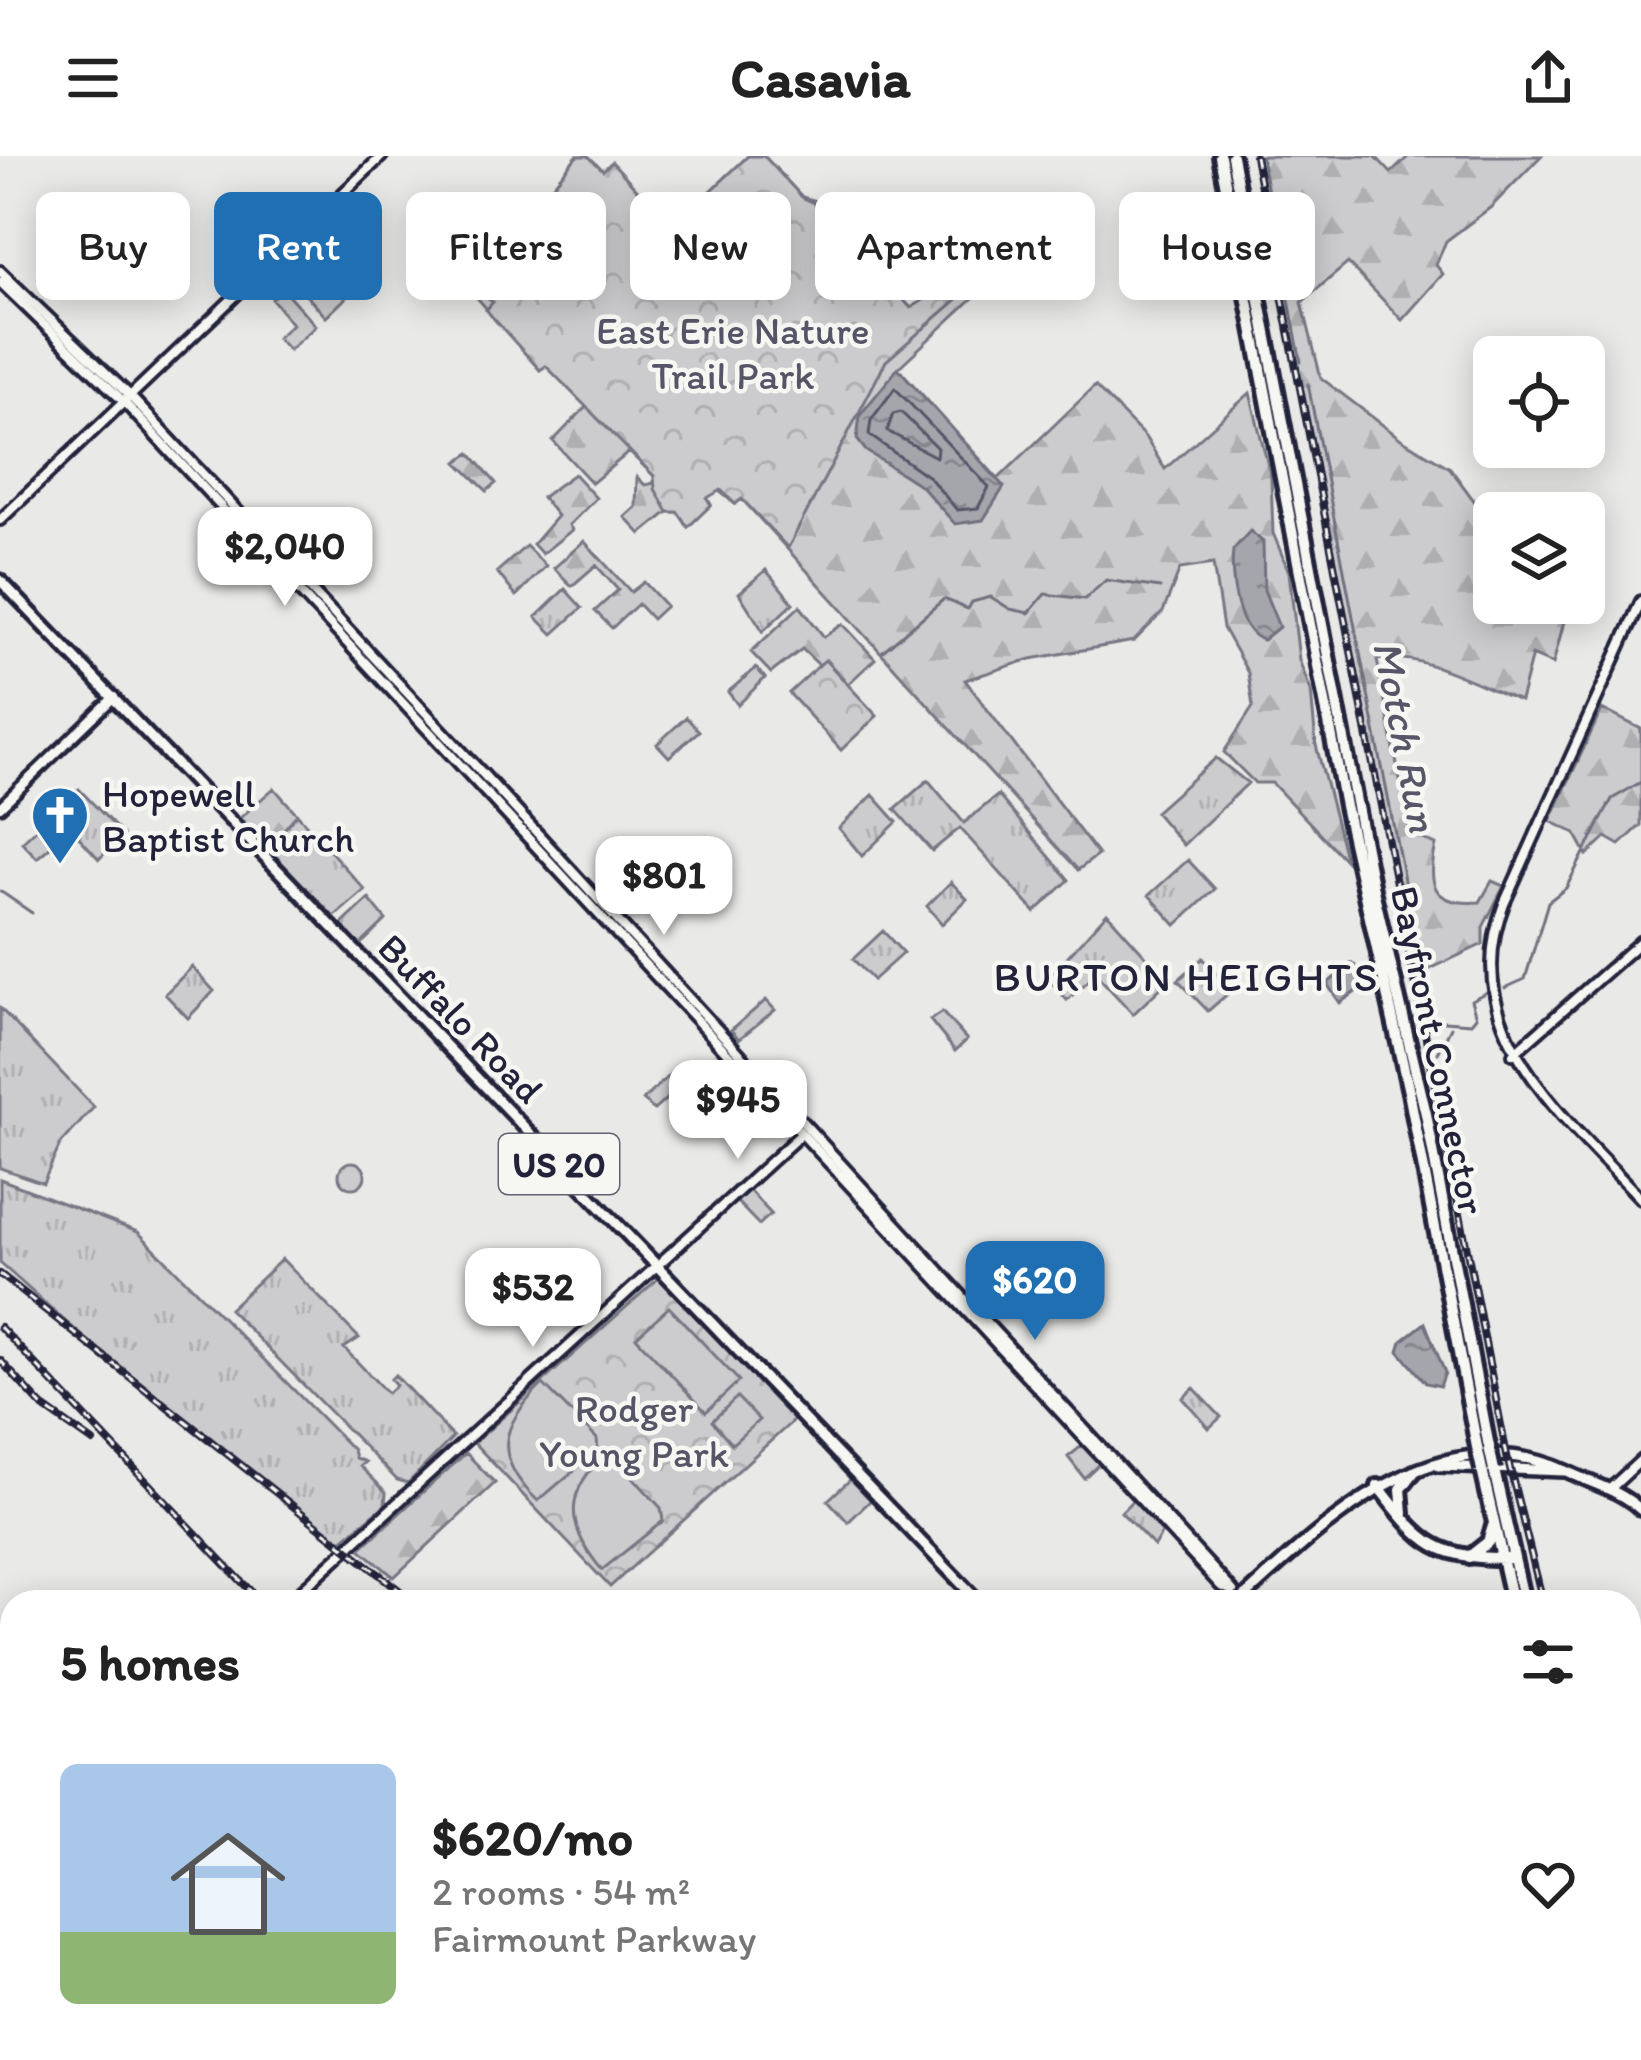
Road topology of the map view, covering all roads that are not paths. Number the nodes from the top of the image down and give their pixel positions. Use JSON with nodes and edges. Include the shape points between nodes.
{"nodes":[{"id":1,"x":382,"y":156,"type":"edge"},
{"id":2,"x":1220,"y":156,"type":"edge"},
{"id":3,"x":1232,"y":156,"type":"edge"},
{"id":4,"x":0,"y":271,"type":"edge"},
{"id":5,"x":0,"y":282,"type":"edge"},
{"id":6,"x":127,"y":399,"type":"junction"},
{"id":7,"x":0,"y":520,"type":"edge"},
{"id":8,"x":0,"y":580,"type":"edge"},
{"id":9,"x":1641,"y":601,"type":"edge"},
{"id":10,"x":115,"y":696,"type":"junction"},
{"id":11,"x":0,"y":807,"type":"edge"},
{"id":12,"x":1641,"y":941,"type":"edge"},
{"id":13,"x":1513,"y":1054,"type":"junction"},
{"id":14,"x":805,"y":1130,"type":"junction"},
{"id":15,"x":1641,"y":1199,"type":"edge"},
{"id":16,"x":657,"y":1267,"type":"junction"},
{"id":17,"x":1481,"y":1439,"type":"junction"},
{"id":18,"x":1641,"y":1460,"type":"edge"},
{"id":19,"x":1414,"y":1472,"type":"junction"},
{"id":20,"x":1490,"y":1478,"type":"junction"},
{"id":21,"x":1378,"y":1486,"type":"junction"},
{"id":22,"x":1612,"y":1488,"type":"junction"},
{"id":23,"x":1641,"y":1510,"type":"edge"},
{"id":24,"x":1405,"y":1522,"type":"junction"},
{"id":25,"x":1494,"y":1522,"type":"junction"},
{"id":26,"x":1466,"y":1558,"type":"junction"},
{"id":27,"x":1508,"y":1558,"type":"junction"},
{"id":28,"x":302,"y":1590,"type":"edge"},
{"id":29,"x":967,"y":1590,"type":"edge"},
{"id":30,"x":1227,"y":1590,"type":"edge"},
{"id":31,"x":1247,"y":1590,"type":"edge"},
{"id":32,"x":1511,"y":1590,"type":"edge"},
{"id":33,"x":1519,"y":1590,"type":"edge"}],
"edges":[{"from":1,"to":6,"type":"street"},
{"from":2,"to":17,"type":"highway","name":"Bayfront Connector","via":[[1345,806]]},
{"from":3,"to":17,"type":"highway","name":"Bayfront Connector","via":[[1364,844],[1426,1114]]},
{"from":4,"to":6,"type":"street"},
{"from":5,"to":6,"type":"street"},
{"from":6,"to":7,"type":"street"},
{"from":6,"to":14,"type":"street"},
{"from":8,"to":10,"type":"main road","name":"Buffalo Road","number":"US 20"},
{"from":9,"to":13,"type":"street","via":[[1491,938]]},
{"from":10,"to":11,"type":"street"},
{"from":10,"to":16,"type":"main road","name":"Buffalo Road","number":"US 20"},
{"from":12,"to":13,"type":"street"},
{"from":13,"to":15,"type":"street"},
{"from":14,"to":16,"type":"street"},
{"from":14,"to":30,"type":"street"},
{"from":16,"to":28,"type":"street"},
{"from":16,"to":29,"type":"main road","name":"Buffalo Road","number":"US 20"},
{"from":17,"to":20,"type":"highway","name":"Bayfront Connector","bridge":true},
{"from":18,"to":22,"type":"street"},
{"from":19,"to":21,"type":"main road"},
{"from":19,"to":22,"type":"main road","via":[[1451,1458],[1497,1455],[1553,1464]]},
{"from":19,"to":24,"type":"highway","via":[[1400,1492]]},
{"from":20,"to":25,"type":"highway","name":"Bayfront Connector"},
{"from":20,"to":27,"type":"highway","name":"Bayfront Connector"},
{"from":21,"to":24,"type":"highway"},
{"from":21,"to":31,"type":"main road"},
{"from":22,"to":23,"type":"main road"},
{"from":24,"to":26,"type":"highway","via":[[1434,1548]]},
{"from":25,"to":26,"type":"highway","via":[[1488,1542]]},
{"from":25,"to":27,"type":"highway","name":"Bayfront Connector"},
{"from":26,"to":27,"type":"highway"},
{"from":27,"to":32,"type":"highway","name":"Bayfront Connector"},
{"from":27,"to":33,"type":"highway","name":"Bayfront Connector"}]}
